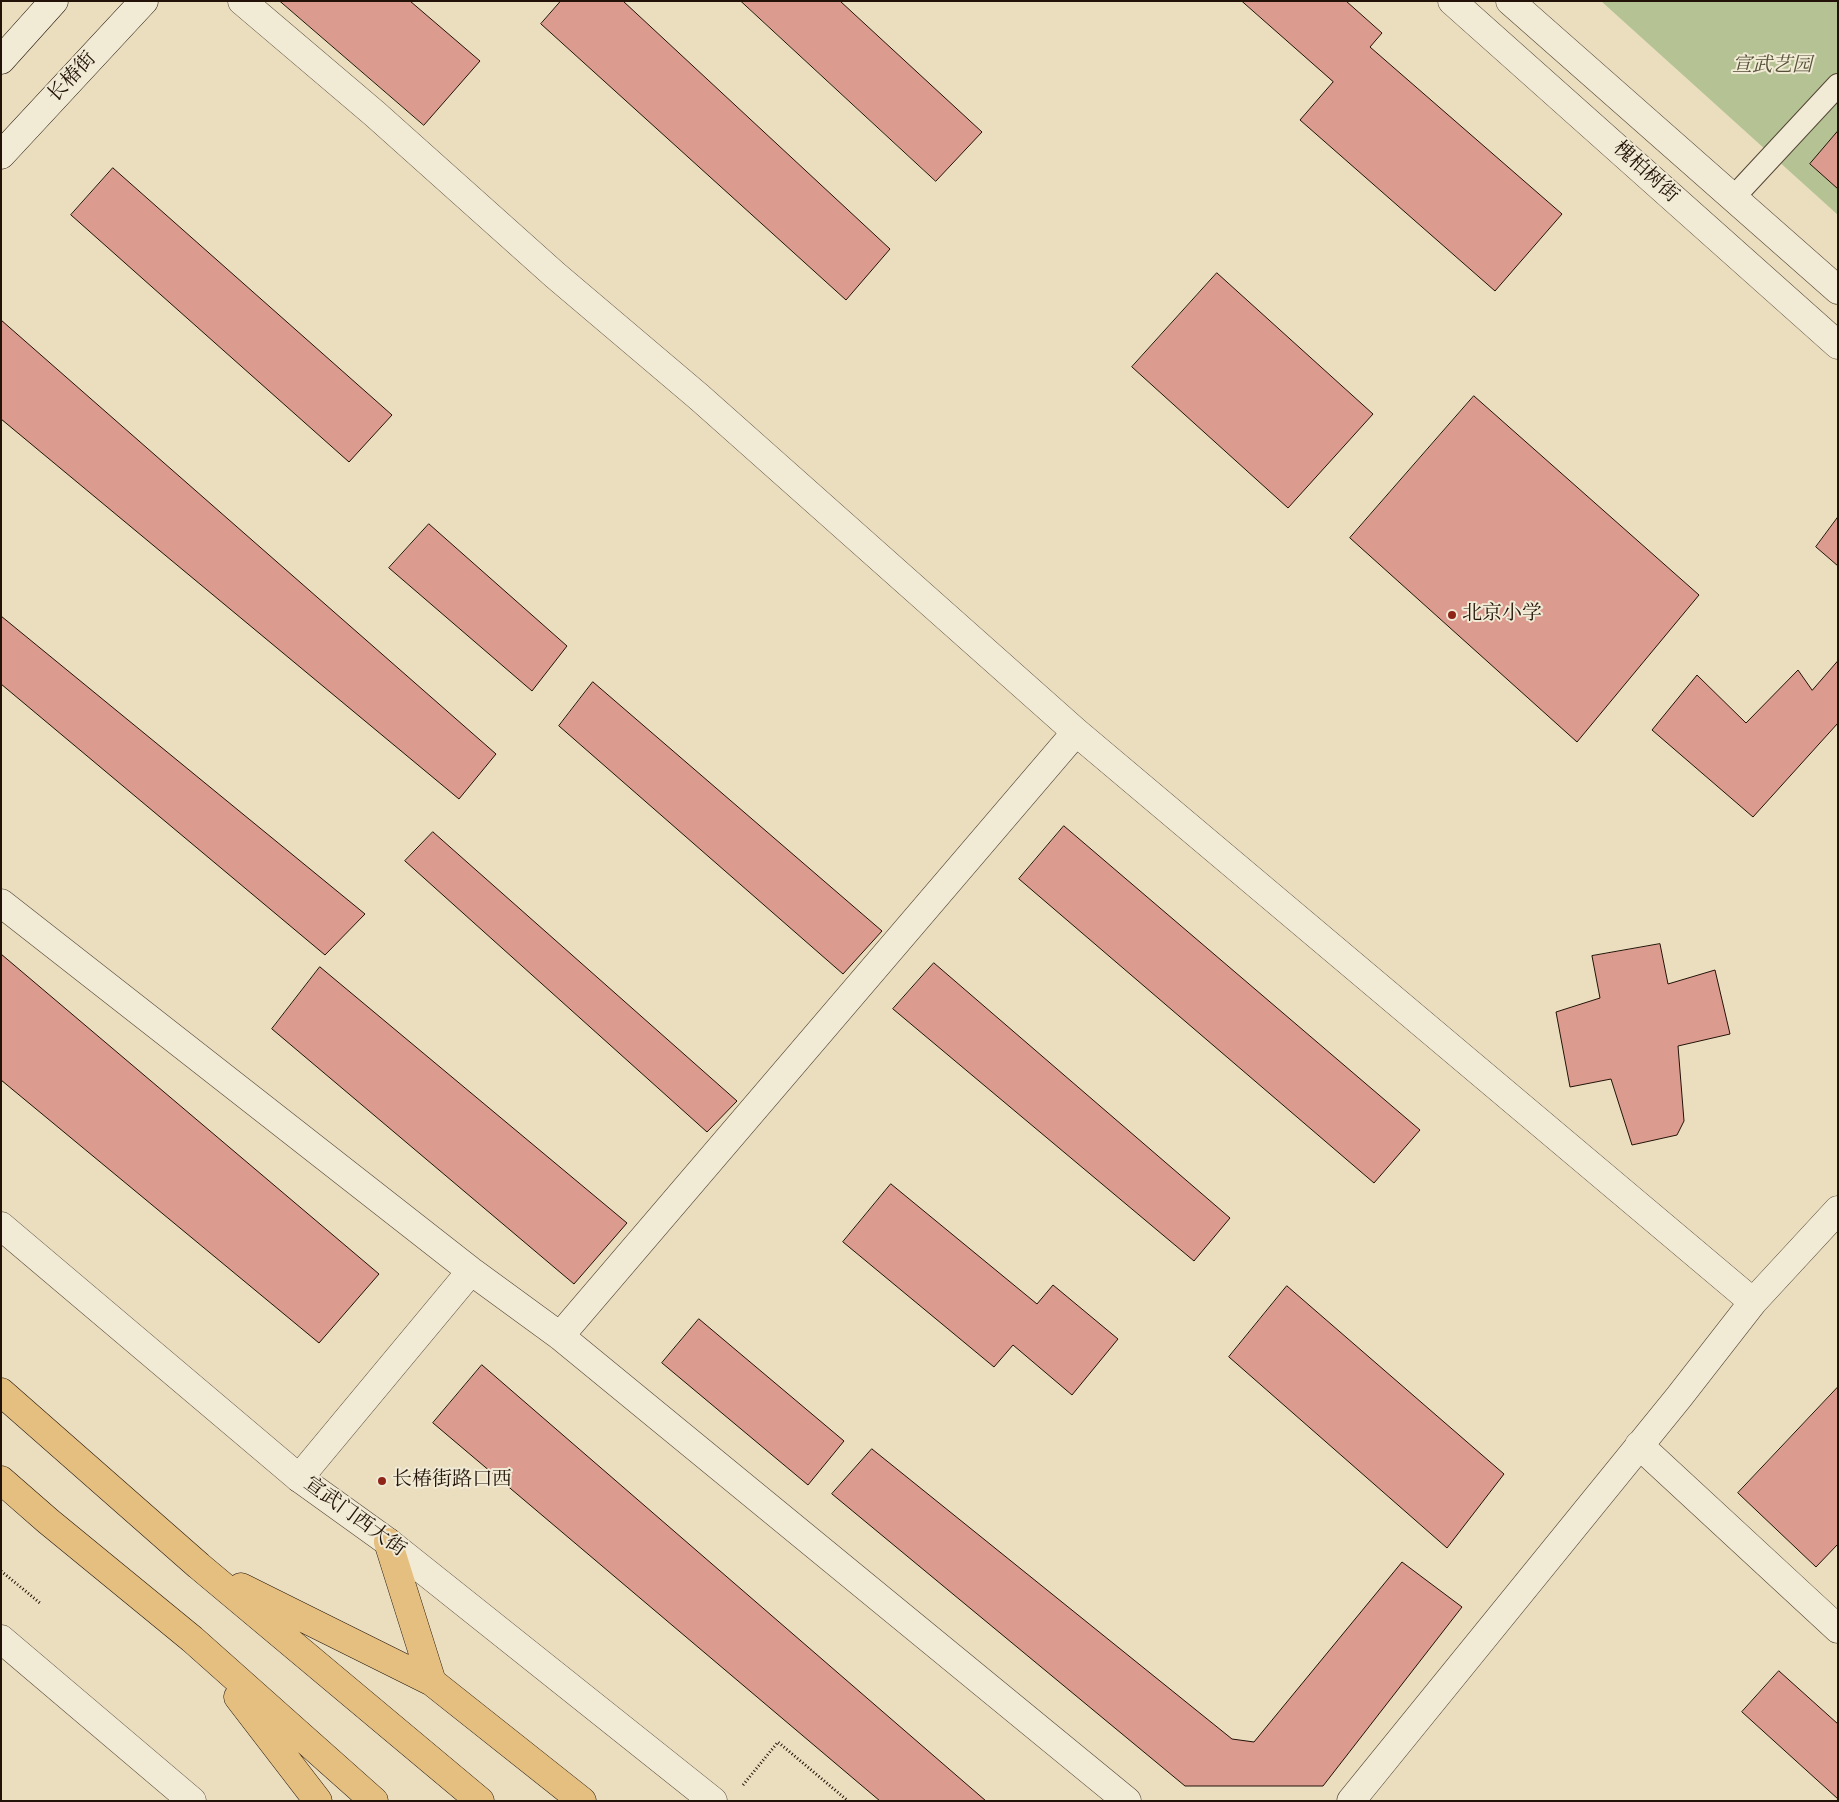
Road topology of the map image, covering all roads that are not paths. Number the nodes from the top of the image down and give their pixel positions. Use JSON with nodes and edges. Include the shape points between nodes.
{"nodes":[{"id":1,"x":54,"y":1,"type":"edge"},
{"id":2,"x":144,"y":1,"type":"edge"},
{"id":3,"x":242,"y":1,"type":"edge"},
{"id":4,"x":1452,"y":1,"type":"edge"},
{"id":5,"x":1510,"y":1,"type":"edge"},
{"id":6,"x":1,"y":60,"type":"edge"},
{"id":7,"x":1838,"y":85,"type":"edge"},
{"id":8,"x":1,"y":155,"type":"edge"},
{"id":9,"x":1734,"y":198,"type":"junction"},
{"id":10,"x":1838,"y":290,"type":"edge"},
{"id":11,"x":1838,"y":345,"type":"edge"},
{"id":12,"x":1076,"y":732,"type":"junction"},
{"id":13,"x":1,"y":903,"type":"edge"},
{"id":14,"x":1838,"y":1210,"type":"edge"},
{"id":15,"x":1,"y":1226,"type":"edge"},
{"id":16,"x":471,"y":1271,"type":"junction"},
{"id":17,"x":1753,"y":1302,"type":"junction"},
{"id":18,"x":560,"y":1336,"type":"junction"},
{"id":19,"x":1,"y":1392,"type":"edge"},
{"id":20,"x":1639,"y":1445,"type":"junction"},
{"id":21,"x":299,"y":1478,"type":"junction"},
{"id":22,"x":1,"y":1480,"type":"edge"},
{"id":23,"x":388,"y":1542,"type":"junction"},
{"id":24,"x":199,"y":1566,"type":"junction"},
{"id":25,"x":1838,"y":1629,"type":"edge"},
{"id":26,"x":1,"y":1639,"type":"edge"},
{"id":27,"x":192,"y":1640,"type":"junction"},
{"id":28,"x":432,"y":1682,"type":"junction"},
{"id":29,"x":192,"y":1801,"type":"edge"},
{"id":30,"x":318,"y":1801,"type":"edge"},
{"id":31,"x":374,"y":1801,"type":"edge"},
{"id":32,"x":480,"y":1801,"type":"edge"},
{"id":33,"x":582,"y":1801,"type":"edge"},
{"id":34,"x":713,"y":1801,"type":"edge"},
{"id":35,"x":1127,"y":1801,"type":"edge"},
{"id":36,"x":1351,"y":1801,"type":"edge"}],
"edges":[{"from":1,"to":6,"type":"street"},
{"from":2,"to":8,"type":"street","name":"长椿街"},
{"from":3,"to":12,"type":"street","via":[[699,397]]},
{"from":4,"to":11,"type":"street","name":"槐柏树街"},
{"from":5,"to":9,"type":"street","name":"槐柏树街"},
{"from":7,"to":9,"type":"lane"},
{"from":9,"to":10,"type":"street","name":"槐柏树街"},
{"from":12,"to":17,"type":"street"},
{"from":12,"to":18,"type":"street"},
{"from":13,"to":16,"type":"street"},
{"from":14,"to":17,"type":"street"},
{"from":15,"to":21,"type":"street","name":"宣武门西大街"},
{"from":16,"to":18,"type":"street"},
{"from":16,"to":21,"type":"street"},
{"from":17,"to":20,"type":"street"},
{"from":18,"to":35,"type":"street"},
{"from":19,"to":24,"type":"highway"},
{"from":20,"to":25,"type":"street"},
{"from":20,"to":36,"type":"street"},
{"from":21,"to":23,"type":"street","name":"宣武门西大街"},
{"from":22,"to":27,"type":"highway"},
{"from":23,"to":28,"type":"highway"},
{"from":23,"to":34,"type":"street","name":"宣武门西大街"},
{"from":24,"to":28,"type":"highway"},
{"from":24,"to":32,"type":"highway"},
{"from":26,"to":29,"type":"street"},
{"from":27,"to":30,"type":"highway"},
{"from":27,"to":31,"type":"highway"},
{"from":28,"to":33,"type":"highway"}]}
